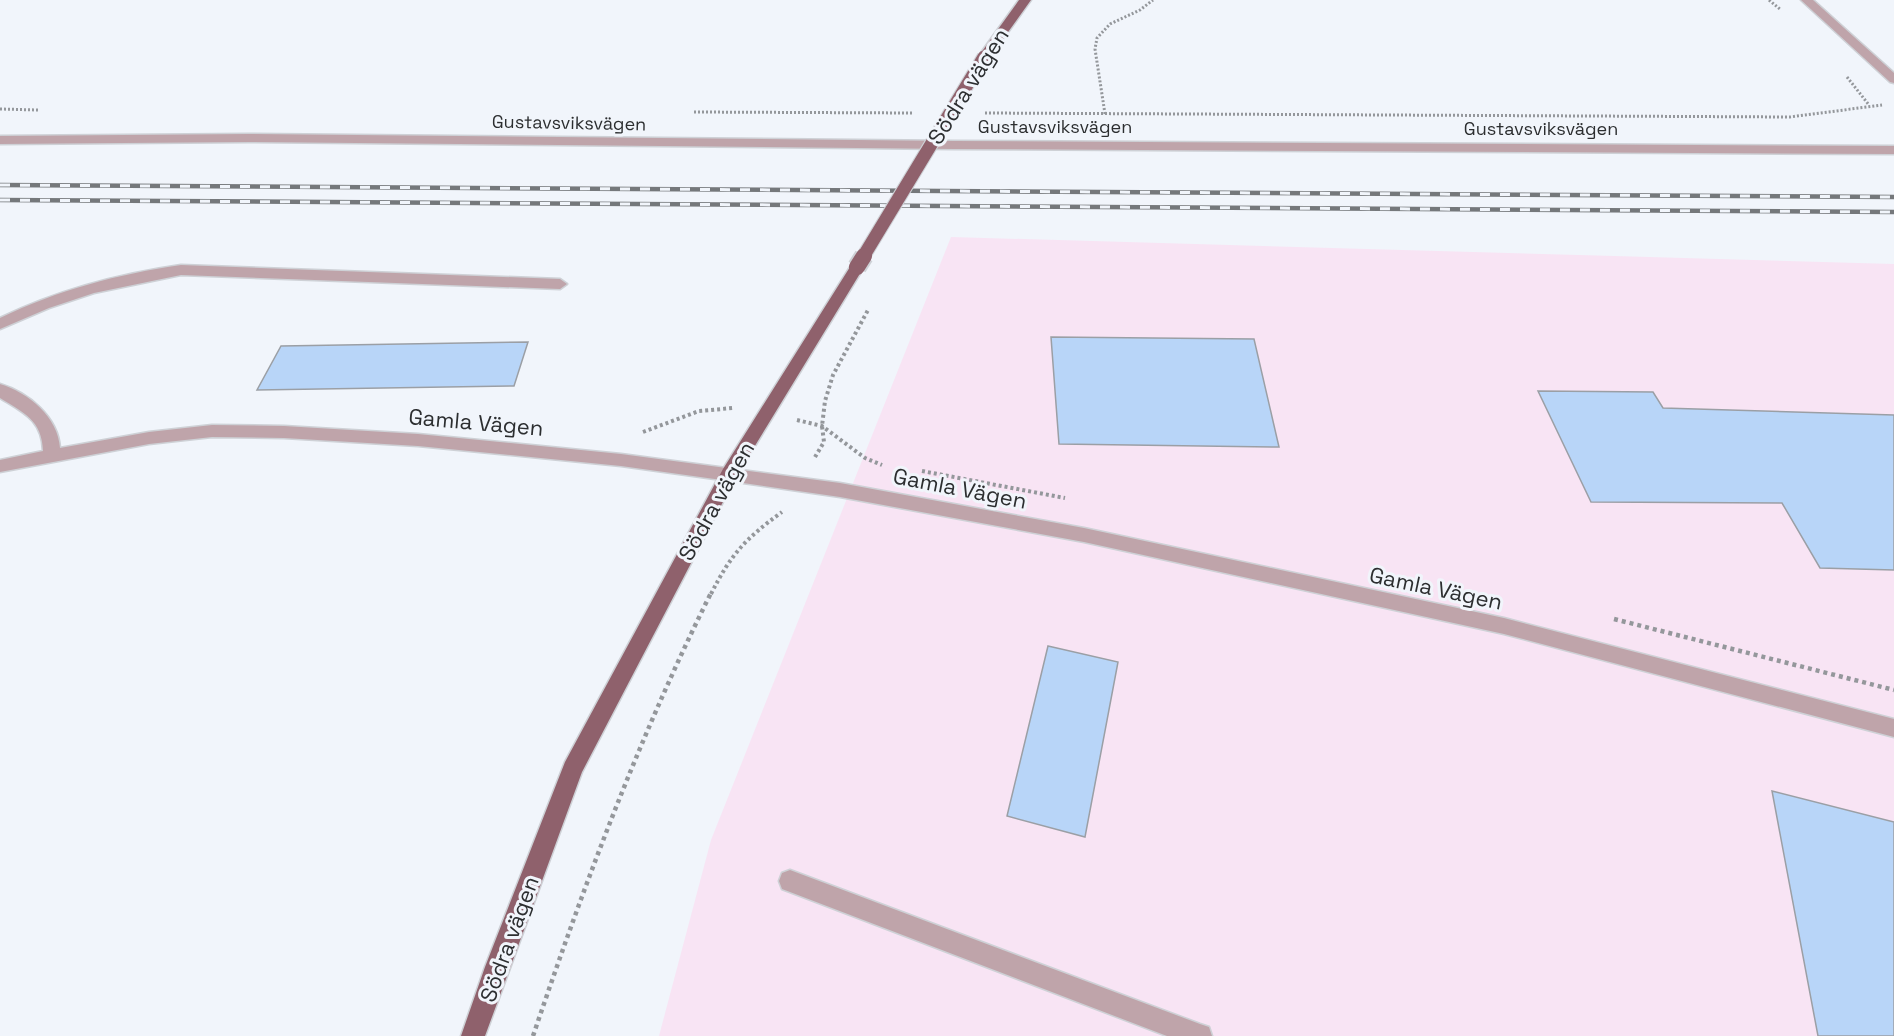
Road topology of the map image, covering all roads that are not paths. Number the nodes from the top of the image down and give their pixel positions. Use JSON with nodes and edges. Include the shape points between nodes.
{"nodes":[{"id":1,"x":1025,"y":0,"type":"edge"},
{"id":2,"x":1807,"y":0,"type":"edge"},
{"id":3,"x":1894,"y":79,"type":"edge"},
{"id":4,"x":0,"y":140,"type":"edge"},
{"id":5,"x":1894,"y":150,"type":"edge"},
{"id":6,"x":560,"y":284,"type":"dead end"},
{"id":7,"x":0,"y":324,"type":"edge"},
{"id":8,"x":0,"y":390,"type":"edge"},
{"id":9,"x":52,"y":456,"type":"junction"},
{"id":10,"x":0,"y":466,"type":"edge"},
{"id":11,"x":729,"y":474,"type":"junction"},
{"id":12,"x":1894,"y":728,"type":"edge"},
{"id":13,"x":790,"y":881,"type":"dead end"},
{"id":14,"x":473,"y":1036,"type":"edge"},
{"id":15,"x":1200,"y":1036,"type":"edge"}],
"edges":[{"from":1,"to":11,"type":"main road","name":"Södra vägen","bridge":true,"via":[[984,57]]},
{"from":2,"to":3,"type":"street"},
{"from":4,"to":5,"type":"street","name":"Gustavsviksvägen","via":[[248,138]]},
{"from":6,"to":7,"type":"street","via":[[181,270],[138,275],[85,289]]},
{"from":8,"to":9,"type":"street","via":[[42,417],[52,438]]},
{"from":9,"to":10,"type":"street","name":"Gamla Vägen"},
{"from":9,"to":11,"type":"street","name":"Gamla Vägen","via":[[212,431],[284,432],[440,442]]},
{"from":11,"to":12,"type":"street","name":"Gamla Vägen","via":[[1084,536],[1504,626]]},
{"from":11,"to":14,"type":"main road","name":"Södra vägen","via":[[573,769]]},
{"from":13,"to":15,"type":"street"}]}
